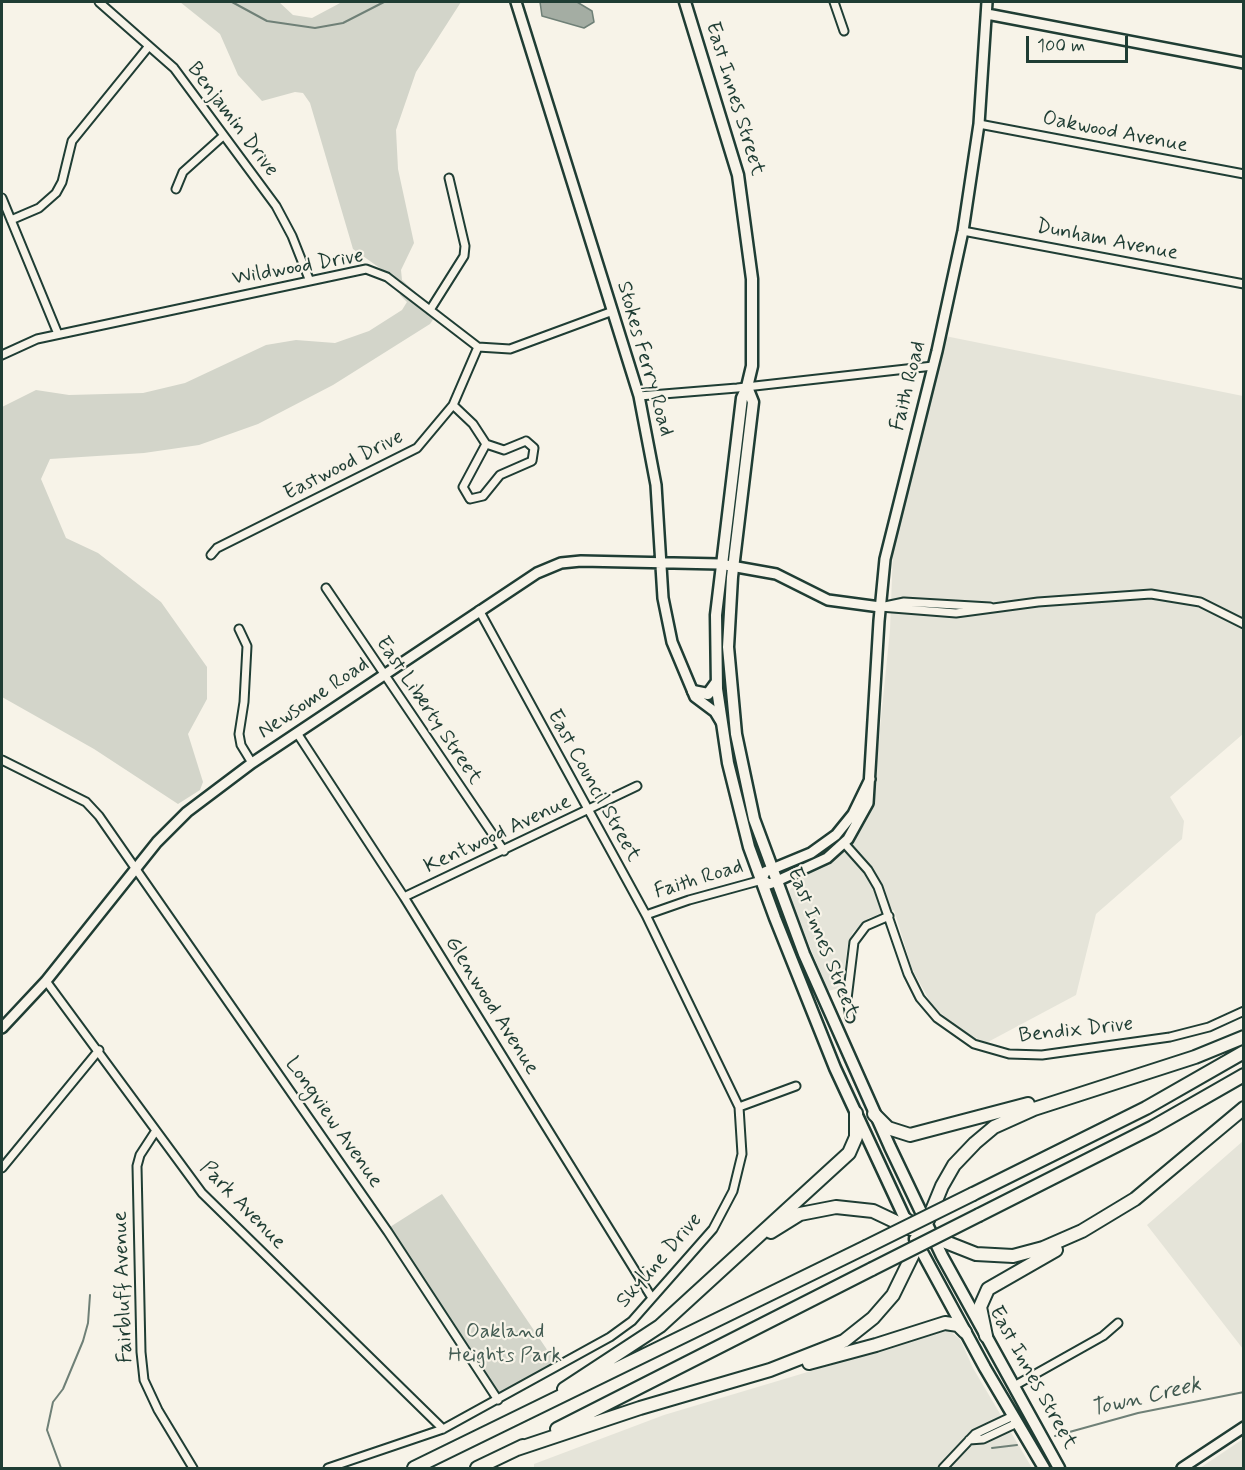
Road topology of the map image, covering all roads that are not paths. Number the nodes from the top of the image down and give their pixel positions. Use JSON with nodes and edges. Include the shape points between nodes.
{"nodes":[{"id":1,"x":99,"y":2,"type":"edge"},
{"id":2,"x":516,"y":2,"type":"edge"},
{"id":3,"x":685,"y":2,"type":"edge"},
{"id":4,"x":834,"y":2,"type":"edge"},
{"id":5,"x":987,"y":2,"type":"edge"},
{"id":6,"x":987,"y":15,"type":"junction"},
{"id":7,"x":844,"y":31,"type":"dead end"},
{"id":8,"x":149,"y":46,"type":"junction"},
{"id":9,"x":1244,"y":63,"type":"edge"},
{"id":10,"x":979,"y":124,"type":"junction"},
{"id":11,"x":222,"y":137,"type":"junction"},
{"id":12,"x":1244,"y":174,"type":"edge"},
{"id":13,"x":449,"y":178,"type":"dead end"},
{"id":14,"x":176,"y":189,"type":"dead end"},
{"id":15,"x":2,"y":198,"type":"edge"},
{"id":16,"x":10,"y":220,"type":"junction"},
{"id":17,"x":963,"y":231,"type":"junction"},
{"id":18,"x":309,"y":279,"type":"junction"},
{"id":19,"x":1244,"y":284,"type":"edge"},
{"id":20,"x":430,"y":310,"type":"junction"},
{"id":21,"x":613,"y":311,"type":"junction"},
{"id":22,"x":58,"y":334,"type":"junction"},
{"id":23,"x":478,"y":347,"type":"junction"},
{"id":24,"x":2,"y":355,"type":"edge"},
{"id":25,"x":933,"y":366,"type":"junction"},
{"id":26,"x":747,"y":387,"type":"junction"},
{"id":27,"x":639,"y":396,"type":"junction"},
{"id":28,"x":453,"y":405,"type":"junction"},
{"id":29,"x":486,"y":444,"type":"junction"},
{"id":30,"x":212,"y":553,"type":"dead end"},
{"id":31,"x":660,"y":562,"type":"junction"},
{"id":32,"x":720,"y":564,"type":"junction"},
{"id":33,"x":733,"y":565,"type":"junction"},
{"id":34,"x":326,"y":588,"type":"dead end"},
{"id":35,"x":880,"y":607,"type":"junction"},
{"id":36,"x":479,"y":610,"type":"junction"},
{"id":37,"x":1244,"y":624,"type":"edge"},
{"id":38,"x":239,"y":629,"type":"dead end"},
{"id":39,"x":383,"y":674,"type":"junction"},
{"id":40,"x":716,"y":677,"type":"junction"},
{"id":41,"x":693,"y":691,"type":"junction"},
{"id":42,"x":721,"y":722,"type":"junction"},
{"id":43,"x":297,"y":733,"type":"junction"},
{"id":44,"x":2,"y":759,"type":"edge"},
{"id":45,"x":252,"y":763,"type":"junction"},
{"id":46,"x":870,"y":779,"type":"junction"},
{"id":47,"x":637,"y":786,"type":"dead end"},
{"id":48,"x":588,"y":812,"type":"junction"},
{"id":49,"x":844,"y":843,"type":"junction"},
{"id":50,"x":504,"y":851,"type":"junction"},
{"id":51,"x":136,"y":868,"type":"junction"},
{"id":52,"x":771,"y":870,"type":"junction"},
{"id":53,"x":762,"y":880,"type":"junction"},
{"id":54,"x":775,"y":882,"type":"junction"},
{"id":55,"x":404,"y":897,"type":"junction"},
{"id":56,"x":646,"y":915,"type":"junction"},
{"id":57,"x":889,"y":916,"type":"junction"},
{"id":58,"x":46,"y":981,"type":"junction"},
{"id":59,"x":1244,"y":1011,"type":"edge"},
{"id":60,"x":850,"y":1018,"type":"dead end"},
{"id":61,"x":2,"y":1028,"type":"edge"},
{"id":62,"x":1244,"y":1037,"type":"edge"},
{"id":63,"x":99,"y":1050,"type":"junction"},
{"id":64,"x":1244,"y":1052,"type":"edge"},
{"id":65,"x":1244,"y":1075,"type":"edge"},
{"id":66,"x":1111,"y":1084,"type":"junction"},
{"id":67,"x":796,"y":1086,"type":"dead end"},
{"id":68,"x":739,"y":1107,"type":"junction"},
{"id":69,"x":1244,"y":1108,"type":"edge"},
{"id":70,"x":856,"y":1113,"type":"junction"},
{"id":71,"x":874,"y":1114,"type":"junction"},
{"id":72,"x":155,"y":1132,"type":"junction"},
{"id":73,"x":2,"y":1168,"type":"edge"},
{"id":74,"x":1127,"y":1205,"type":"junction"},
{"id":75,"x":922,"y":1234,"type":"junction"},
{"id":76,"x":707,"y":1284,"type":"junction"},
{"id":77,"x":652,"y":1299,"type":"junction"},
{"id":78,"x":1118,"y":1323,"type":"dead end"},
{"id":79,"x":964,"y":1332,"type":"junction"},
{"id":80,"x":986,"y":1336,"type":"junction"},
{"id":81,"x":746,"y":1377,"type":"junction"},
{"id":82,"x":1014,"y":1386,"type":"junction"},
{"id":83,"x":498,"y":1400,"type":"junction"},
{"id":84,"x":529,"y":1414,"type":"junction"},
{"id":85,"x":1015,"y":1419,"type":"junction"},
{"id":86,"x":1244,"y":1427,"type":"edge"},
{"id":87,"x":443,"y":1429,"type":"junction"},
{"id":88,"x":518,"y":1449,"type":"junction"},
{"id":89,"x":193,"y":1468,"type":"edge"},
{"id":90,"x":328,"y":1468,"type":"edge"},
{"id":91,"x":414,"y":1468,"type":"edge"},
{"id":92,"x":477,"y":1468,"type":"edge"},
{"id":93,"x":944,"y":1468,"type":"edge"},
{"id":94,"x":1044,"y":1468,"type":"edge"},
{"id":95,"x":1059,"y":1468,"type":"edge"},
{"id":96,"x":1182,"y":1468,"type":"edge"}],
"edges":[{"from":1,"to":8,"type":"street","name":"Benjamin Drive"},
{"from":2,"to":21,"type":"street","name":"Stokes Ferry Road"},
{"from":3,"to":26,"type":"main road","name":"East Innes Street","via":[[726,128],[742,192],[752,279],[753,329]]},
{"from":4,"to":7,"type":"street"},
{"from":5,"to":6,"type":"street","name":"Faith Road"},
{"from":6,"to":9,"type":"street"},
{"from":6,"to":10,"type":"street","name":"Faith Road"},
{"from":8,"to":11,"type":"street","name":"Benjamin Drive","via":[[174,68]]},
{"from":8,"to":16,"type":"street","via":[[72,141],[56,193],[39,208]]},
{"from":10,"to":12,"type":"street","name":"Oakwood Avenue"},
{"from":10,"to":17,"type":"street","name":"Faith Road"},
{"from":11,"to":14,"type":"street","via":[[183,172]]},
{"from":11,"to":18,"type":"street","name":"Benjamin Drive","via":[[276,206]]},
{"from":13,"to":20,"type":"street","via":[[464,256]]},
{"from":15,"to":16,"type":"street"},
{"from":16,"to":22,"type":"street"},
{"from":17,"to":19,"type":"street","name":"Dunham Avenue"},
{"from":17,"to":25,"type":"street","name":"Faith Road"},
{"from":18,"to":20,"type":"street","name":"Wildwood Drive","via":[[366,269],[387,277]]},
{"from":18,"to":22,"type":"street","name":"Wildwood Drive"},
{"from":20,"to":23,"type":"street","name":"Wildwood Drive"},
{"from":21,"to":23,"type":"street","via":[[510,349]]},
{"from":21,"to":27,"type":"street","name":"Stokes Ferry Road"},
{"from":22,"to":24,"type":"street","name":"Wildwood Drive"},
{"from":23,"to":28,"type":"street","name":"Eastwood Drive"},
{"from":25,"to":26,"type":"street"},
{"from":25,"to":35,"type":"street","name":"Faith Road","via":[[890,534]]},
{"from":26,"to":27,"type":"street"},
{"from":26,"to":32,"type":"main road","name":"East Innes Street","via":[[742,398]]},
{"from":26,"to":33,"type":"main road","name":"East Innes Street","via":[[753,402]]},
{"from":27,"to":31,"type":"street","name":"Stokes Ferry Road","via":[[656,485]]},
{"from":28,"to":29,"type":"street"},
{"from":28,"to":30,"type":"street","name":"Eastwood Drive","via":[[417,448]]},
{"from":29,"to":29,"type":"street","via":[[464,487],[470,499],[483,496],[500,476],[535,455],[531,443],[526,441],[504,450]]},
{"from":31,"to":32,"type":"street","name":"Newsome Road"},
{"from":31,"to":36,"type":"street","name":"Newsome Road","via":[[561,563],[530,577]]},
{"from":31,"to":41,"type":"street","name":"Stokes Ferry Road","via":[[670,638]]},
{"from":32,"to":33,"type":"street","name":"Newsome Road"},
{"from":32,"to":40,"type":"main road","name":"East Innes Street"},
{"from":33,"to":35,"type":"street","name":"Newsome Road","via":[[783,577],[828,600]]},
{"from":33,"to":52,"type":"main road","name":"East Innes Street","via":[[728,635],[732,709],[748,795]]},
{"from":34,"to":39,"type":"street","name":"East Liberty Street"},
{"from":35,"to":37,"type":"street","via":[[904,602],[995,608],[1151,594],[1200,602]]},
{"from":35,"to":46,"type":"street","name":"Faith Road"},
{"from":36,"to":39,"type":"street","name":"Newsome Road"},
{"from":36,"to":48,"type":"street","name":"East Council Street"},
{"from":38,"to":45,"type":"street","via":[[247,646],[239,734]]},
{"from":39,"to":43,"type":"street","name":"Newsome Road"},
{"from":39,"to":50,"type":"street","name":"East Liberty Street"},
{"from":40,"to":41,"type":"main road","via":[[710,694]]},
{"from":40,"to":42,"type":"main road","name":"East Innes Street"},
{"from":41,"to":42,"type":"street","name":"Stokes Ferry Road","via":[[696,699],[715,712]]},
{"from":42,"to":53,"type":"main road","name":"East Innes Street","via":[[739,811]]},
{"from":43,"to":45,"type":"street","name":"Newsome Road"},
{"from":43,"to":55,"type":"street","name":"Glenwood Avenue"},
{"from":44,"to":51,"type":"street","via":[[86,802]]},
{"from":45,"to":51,"type":"street","name":"Newsome Road","via":[[187,812]]},
{"from":46,"to":49,"type":"street","name":"Faith Road","via":[[867,807]]},
{"from":46,"to":52,"type":"street","name":"Faith Road","via":[[853,814],[832,839]]},
{"from":47,"to":48,"type":"street","name":"Kentwood Avenue"},
{"from":48,"to":50,"type":"street","name":"Kentwood Avenue"},
{"from":48,"to":56,"type":"street","name":"East Council Street"},
{"from":49,"to":54,"type":"street","name":"Faith Road","via":[[820,863]]},
{"from":49,"to":57,"type":"street","name":"Bendix Drive","via":[[873,877]]},
{"from":50,"to":55,"type":"street","name":"Kentwood Avenue"},
{"from":51,"to":58,"type":"street","name":"Newsome Road"},
{"from":51,"to":83,"type":"street","name":"Longview Avenue","via":[[388,1232]]},
{"from":52,"to":53,"type":"street","name":"Faith Road","via":[[765,872]]},
{"from":52,"to":54,"type":"main road","name":"East Innes Street"},
{"from":53,"to":54,"type":"street","name":"Faith Road"},
{"from":53,"to":56,"type":"street","name":"Faith Road"},
{"from":53,"to":70,"type":"main road","name":"East Innes Street","via":[[816,1022]]},
{"from":54,"to":71,"type":"main road","name":"East Innes Street"},
{"from":55,"to":77,"type":"street","name":"Glenwood Avenue"},
{"from":56,"to":68,"type":"street","name":"East Council Street"},
{"from":57,"to":59,"type":"street","name":"Bendix Drive","via":[[912,984],[930,1011],[964,1039],[997,1052],[1042,1055],[1170,1037],[1209,1027]]},
{"from":57,"to":60,"type":"street","via":[[866,926],[854,942],[847,999]]},
{"from":58,"to":61,"type":"street","name":"Newsome Road"},
{"from":58,"to":63,"type":"street","name":"Park Avenue"},
{"from":62,"to":66,"type":"highway"},
{"from":63,"to":72,"type":"street","name":"Park Avenue"},
{"from":63,"to":73,"type":"street"},
{"from":64,"to":84,"type":"highway","bridge":true,"via":[[1146,1108]]},
{"from":65,"to":88,"type":"highway","bridge":true,"via":[[1153,1126]]},
{"from":66,"to":71,"type":"highway","via":[[910,1135],[888,1128]]},
{"from":66,"to":75,"type":"highway","via":[[1028,1111],[984,1134],[948,1175]]},
{"from":67,"to":68,"type":"street"},
{"from":68,"to":77,"type":"street","name":"Skyline Drive","via":[[742,1154],[726,1207],[713,1229]]},
{"from":69,"to":74,"type":"highway"},
{"from":70,"to":75,"type":"main road","name":"East Innes Street"},
{"from":70,"to":76,"type":"highway","via":[[856,1137],[849,1153]]},
{"from":71,"to":75,"type":"main road","name":"East Innes Street"},
{"from":72,"to":87,"type":"street","name":"Park Avenue","via":[[202,1193]]},
{"from":72,"to":89,"type":"street","name":"Fairbluff Avenue","via":[[137,1166],[144,1380]]},
{"from":74,"to":75,"type":"highway","via":[[1065,1239],[1019,1255],[976,1254]]},
{"from":74,"to":80,"type":"highway","via":[[1079,1238],[990,1286],[980,1307]]},
{"from":75,"to":76,"type":"highway","via":[[861,1208],[812,1210],[779,1226]]},
{"from":75,"to":79,"type":"main road","name":"East Innes Street"},
{"from":75,"to":80,"type":"main road","name":"East Innes Street"},
{"from":75,"to":81,"type":"highway","via":[[893,1295],[860,1330],[828,1349]]},
{"from":76,"to":84,"type":"highway","via":[[648,1335]]},
{"from":77,"to":83,"type":"street","name":"Skyline Drive","via":[[610,1337]]},
{"from":78,"to":82,"type":"street","via":[[1103,1336]]},
{"from":79,"to":81,"type":"highway","via":[[958,1325],[945,1323],[862,1349]]},
{"from":79,"to":85,"type":"main road","name":"East Innes Street"},
{"from":80,"to":82,"type":"main road","name":"East Innes Street"},
{"from":81,"to":88,"type":"highway","via":[[634,1409]]},
{"from":82,"to":95,"type":"main road","name":"East Innes Street"},
{"from":83,"to":87,"type":"street","name":"Skyline Drive"},
{"from":84,"to":91,"type":"highway"},
{"from":85,"to":93,"type":"street","via":[[980,1431]]},
{"from":85,"to":94,"type":"main road","name":"East Innes Street"},
{"from":86,"to":96,"type":"street"},
{"from":87,"to":90,"type":"street","name":"Skyline Drive"},
{"from":88,"to":92,"type":"highway"}]}
